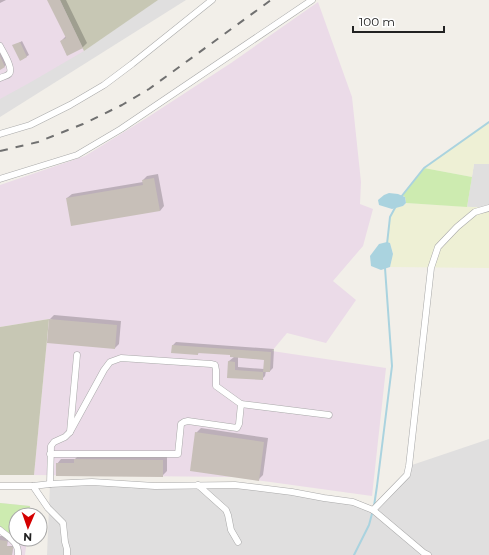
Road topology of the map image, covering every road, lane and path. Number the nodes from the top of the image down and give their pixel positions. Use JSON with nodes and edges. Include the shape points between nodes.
{"nodes":[{"id":1,"x":212,"y":0,"type":"edge"},
{"id":2,"x":312,"y":0,"type":"edge"},
{"id":3,"x":0,"y":46,"type":"edge"},
{"id":4,"x":0,"y":78,"type":"edge"},
{"id":5,"x":0,"y":133,"type":"edge"},
{"id":6,"x":0,"y":179,"type":"edge"},
{"id":7,"x":489,"y":208,"type":"edge"},
{"id":8,"x":77,"y":355,"type":"dead end"},
{"id":9,"x":241,"y":404,"type":"junction"},
{"id":10,"x":329,"y":415,"type":"dead end"},
{"id":11,"x":70,"y":432,"type":"junction"},
{"id":12,"x":50,"y":454,"type":"junction"},
{"id":13,"x":50,"y":484,"type":"junction"},
{"id":14,"x":198,"y":485,"type":"junction"},
{"id":15,"x":0,"y":486,"type":"edge"},
{"id":16,"x":33,"y":486,"type":"junction"},
{"id":17,"x":373,"y":510,"type":"junction"},
{"id":18,"x":0,"y":530,"type":"edge"},
{"id":19,"x":238,"y":542,"type":"dead end"},
{"id":20,"x":18,"y":555,"type":"edge"},
{"id":21,"x":67,"y":555,"type":"edge"},
{"id":22,"x":428,"y":555,"type":"edge"}],
"edges":[{"from":1,"to":5,"type":"street","via":[[104,85],[30,125]]},
{"from":2,"to":6,"type":"street","via":[[100,142],[77,155]]},
{"from":3,"to":4,"type":"street","via":[[11,70],[9,74]]},
{"from":7,"to":17,"type":"street","via":[[476,212],[438,247],[431,268],[410,466],[407,475]]},
{"from":8,"to":11,"type":"street"},
{"from":9,"to":10,"type":"street"},
{"from":9,"to":11,"type":"street","via":[[216,386],[215,365],[121,358],[110,362],[104,370]]},
{"from":9,"to":12,"type":"street","via":[[237,428],[188,421],[181,424],[178,454]]},
{"from":11,"to":12,"type":"street","via":[[65,438],[54,442]]},
{"from":12,"to":13,"type":"street"},
{"from":13,"to":14,"type":"street","via":[[92,482],[155,486]]},
{"from":13,"to":16,"type":"street"},
{"from":14,"to":17,"type":"street","via":[[235,485],[279,490],[353,502]]},
{"from":14,"to":19,"type":"street","via":[[226,510],[231,530]]},
{"from":15,"to":16,"type":"street"},
{"from":16,"to":21,"type":"street","via":[[48,508],[63,523]]},
{"from":17,"to":22,"type":"street"},
{"from":18,"to":20,"type":"street","via":[[17,546]]}]}
